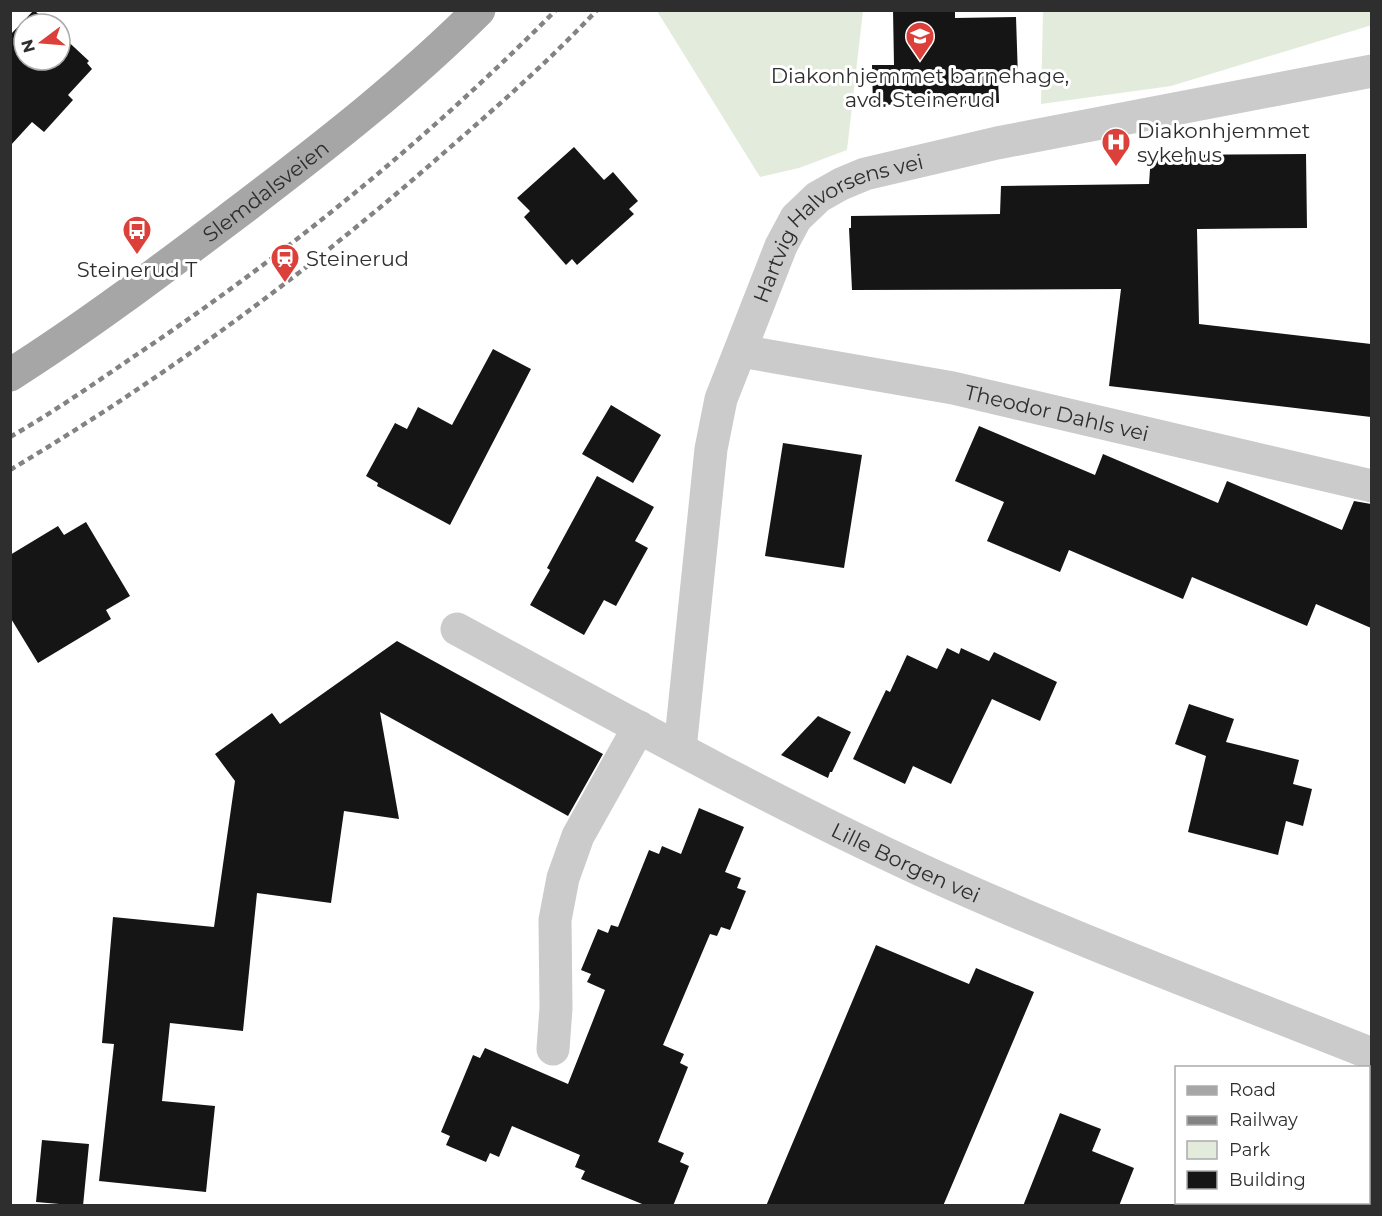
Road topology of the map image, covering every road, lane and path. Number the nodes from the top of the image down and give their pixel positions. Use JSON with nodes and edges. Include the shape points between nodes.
{"nodes":[{"id":1,"x":479,"y":10,"type":"edge"},
{"id":2,"x":1371,"y":71,"type":"edge"},
{"id":3,"x":741,"y":351,"type":"junction"},
{"id":4,"x":10,"y":375,"type":"edge"},
{"id":5,"x":1371,"y":486,"type":"edge"},
{"id":6,"x":458,"y":629,"type":"dead end"},
{"id":7,"x":639,"y":727,"type":"junction"},
{"id":8,"x":680,"y":749,"type":"junction"},
{"id":9,"x":553,"y":1049,"type":"dead end"},
{"id":10,"x":1371,"y":1054,"type":"edge"}],
"edges":[{"from":1,"to":4,"type":"main road","name":"Slemdalsveien","via":[[397,85],[294,169],[122,299]]},
{"from":2,"to":3,"type":"street","name":"Hartvig Halvorsens vei","via":[[997,143],[865,174],[841,184],[818,197],[796,218],[781,246]]},
{"from":3,"to":5,"type":"street","name":"Theodor Dahls vei","via":[[953,388]]},
{"from":3,"to":8,"type":"street","name":"Hartvig Halvorsens vei","via":[[721,399],[711,449]]},
{"from":6,"to":7,"type":"street","name":"Lille Borgen vei"},
{"from":7,"to":8,"type":"street","name":"Lille Borgen vei"},
{"from":7,"to":9,"type":"street","via":[[578,836],[563,878],[555,920]]},
{"from":8,"to":10,"type":"street","name":"Lille Borgen vei","via":[[836,829],[1011,910]]}]}
